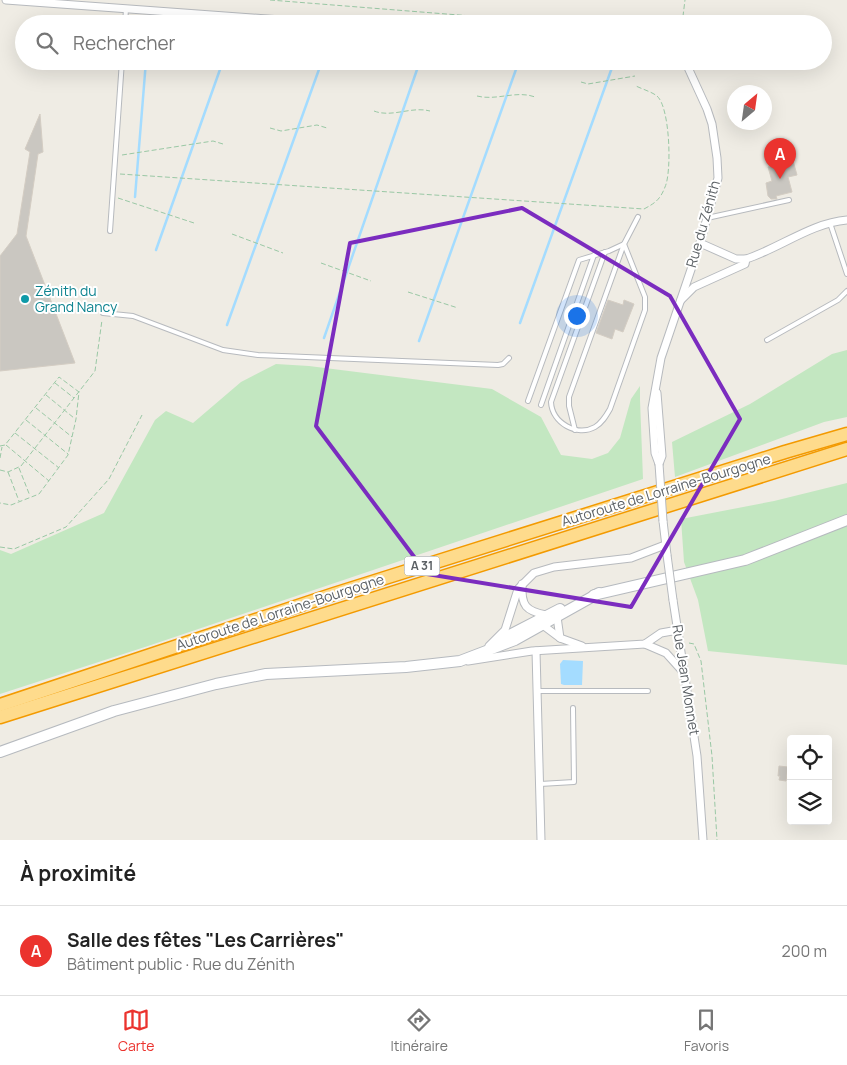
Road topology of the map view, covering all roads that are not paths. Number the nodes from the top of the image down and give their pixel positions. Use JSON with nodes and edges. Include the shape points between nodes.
{"nodes":[{"id":1,"x":6,"y":0,"type":"edge"},
{"id":2,"x":126,"y":9,"type":"junction"},
{"id":3,"x":126,"y":15,"type":"edge"},
{"id":4,"x":210,"y":15,"type":"edge"},
{"id":5,"x":121,"y":70,"type":"edge"},
{"id":6,"x":689,"y":70,"type":"edge"},
{"id":7,"x":789,"y":200,"type":"dead end"},
{"id":8,"x":638,"y":217,"type":"dead end"},
{"id":9,"x":707,"y":218,"type":"junction"},
{"id":10,"x":847,"y":220,"type":"edge"},
{"id":11,"x":830,"y":223,"type":"junction"},
{"id":12,"x":110,"y":231,"type":"dead end"},
{"id":13,"x":700,"y":243,"type":"junction"},
{"id":14,"x":624,"y":244,"type":"junction"},
{"id":15,"x":605,"y":252,"type":"junction"},
{"id":16,"x":594,"y":255,"type":"junction"},
{"id":17,"x":746,"y":259,"type":"junction"},
{"id":18,"x":847,"y":274,"type":"edge"},
{"id":19,"x":847,"y":292,"type":"edge"},
{"id":20,"x":678,"y":303,"type":"junction"},
{"id":21,"x":103,"y":313,"type":"road end"},
{"id":22,"x":767,"y":340,"type":"dead end"},
{"id":23,"x":509,"y":358,"type":"dead end"},
{"id":24,"x":528,"y":401,"type":"dead end"},
{"id":25,"x":541,"y":405,"type":"dead end"},
{"id":26,"x":575,"y":430,"type":"junction"},
{"id":27,"x":847,"y":434,"type":"edge"},
{"id":28,"x":847,"y":449,"type":"edge"},
{"id":29,"x":847,"y":520,"type":"edge"},
{"id":30,"x":663,"y":521,"type":"joint"},
{"id":31,"x":665,"y":545,"type":"junction"},
{"id":32,"x":522,"y":584,"type":"junction"},
{"id":33,"x":600,"y":593,"type":"junction"},
{"id":34,"x":557,"y":617,"type":"junction"},
{"id":35,"x":542,"y":620,"type":"junction"},
{"id":36,"x":678,"y":630,"type":"junction"},
{"id":37,"x":560,"y":638,"type":"junction"},
{"id":38,"x":645,"y":644,"type":"junction"},
{"id":39,"x":489,"y":646,"type":"junction"},
{"id":40,"x":589,"y":648,"type":"junction"},
{"id":41,"x":536,"y":650,"type":"junction"},
{"id":42,"x":455,"y":661,"type":"junction"},
{"id":43,"x":684,"y":673,"type":"junction"},
{"id":44,"x":537,"y":691,"type":"junction"},
{"id":45,"x":648,"y":691,"type":"dead end"},
{"id":46,"x":0,"y":705,"type":"edge"},
{"id":47,"x":573,"y":708,"type":"dead end"},
{"id":48,"x":0,"y":717,"type":"edge"},
{"id":49,"x":0,"y":752,"type":"edge"},
{"id":50,"x":540,"y":784,"type":"junction"},
{"id":51,"x":541,"y":840,"type":"edge"},
{"id":52,"x":703,"y":840,"type":"edge"}],
"edges":[{"from":1,"to":2,"type":"street"},
{"from":2,"to":3,"type":"lane"},
{"from":2,"to":4,"type":"street"},
{"from":5,"to":12,"type":"lane"},
{"from":6,"to":9,"type":"street","name":"Rue du Zénith","via":[[707,109],[716,142],[718,178]]},
{"from":7,"to":9,"type":"lane"},
{"from":8,"to":14,"type":"lane"},
{"from":9,"to":13,"type":"street","name":"Rue du Zénith"},
{"from":10,"to":11,"type":"street"},
{"from":11,"to":17,"type":"street"},
{"from":11,"to":18,"type":"lane"},
{"from":13,"to":17,"type":"street","via":[[736,259]]},
{"from":13,"to":20,"type":"street","name":"Rue du Zénith"},
{"from":14,"to":15,"type":"lane"},
{"from":14,"to":26,"type":"lane","via":[[570,397]]},
{"from":14,"to":26,"type":"lane","via":[[645,297],[645,310],[610,410],[594,428]]},
{"from":15,"to":16,"type":"lane"},
{"from":15,"to":26,"type":"lane","via":[[551,402],[553,413]]},
{"from":16,"to":24,"type":"lane","via":[[579,260]]},
{"from":16,"to":25,"type":"lane"},
{"from":17,"to":20,"type":"street","via":[[745,264],[694,287]]},
{"from":19,"to":22,"type":"lane"},
{"from":20,"to":30,"type":"street","name":"Rue du Zénith","bridge":true,"via":[[664,344],[652,408]]},
{"from":21,"to":23,"type":"lane","via":[[133,316],[223,350],[258,354],[498,365]]},
{"from":27,"to":46,"type":"highway","name":"Autoroute de Lorraine-Bourgogne","number":"A 31","via":[[344,591]]},
{"from":28,"to":48,"type":"highway","name":"Autoroute de Lorraine-Bourgogne","number":"A 31"},
{"from":29,"to":33,"type":"street","via":[[745,560]]},
{"from":30,"to":31,"type":"street","name":"Rue Jean Monnet"},
{"from":31,"to":32,"type":"street","via":[[631,558],[545,569]]},
{"from":31,"to":36,"type":"street","name":"Rue Jean Monnet","bridge":true},
{"from":32,"to":35,"type":"street","via":[[526,607]]},
{"from":32,"to":39,"type":"street","via":[[515,594],[505,630]]},
{"from":33,"to":34,"type":"street"},
{"from":33,"to":35,"type":"street","via":[[578,600]]},
{"from":34,"to":35,"type":"street"},
{"from":34,"to":37,"type":"street"},
{"from":35,"to":37,"type":"street"},
{"from":35,"to":39,"type":"street"},
{"from":35,"to":42,"type":"street","via":[[515,640]]},
{"from":36,"to":38,"type":"street","via":[[661,633]]},
{"from":36,"to":43,"type":"street","name":"Rue Jean Monnet"},
{"from":37,"to":40,"type":"street"},
{"from":38,"to":40,"type":"street"},
{"from":38,"to":43,"type":"street","via":[[666,654]]},
{"from":39,"to":42,"type":"street"},
{"from":40,"to":41,"type":"street"},
{"from":41,"to":42,"type":"street"},
{"from":41,"to":44,"type":"street"},
{"from":42,"to":49,"type":"street","via":[[406,667],[266,674],[114,711]]},
{"from":43,"to":52,"type":"street","name":"Rue Jean Monnet","via":[[697,756]]},
{"from":44,"to":45,"type":"lane"},
{"from":44,"to":50,"type":"street"},
{"from":47,"to":50,"type":"lane","via":[[574,782]]},
{"from":50,"to":51,"type":"street"}]}
